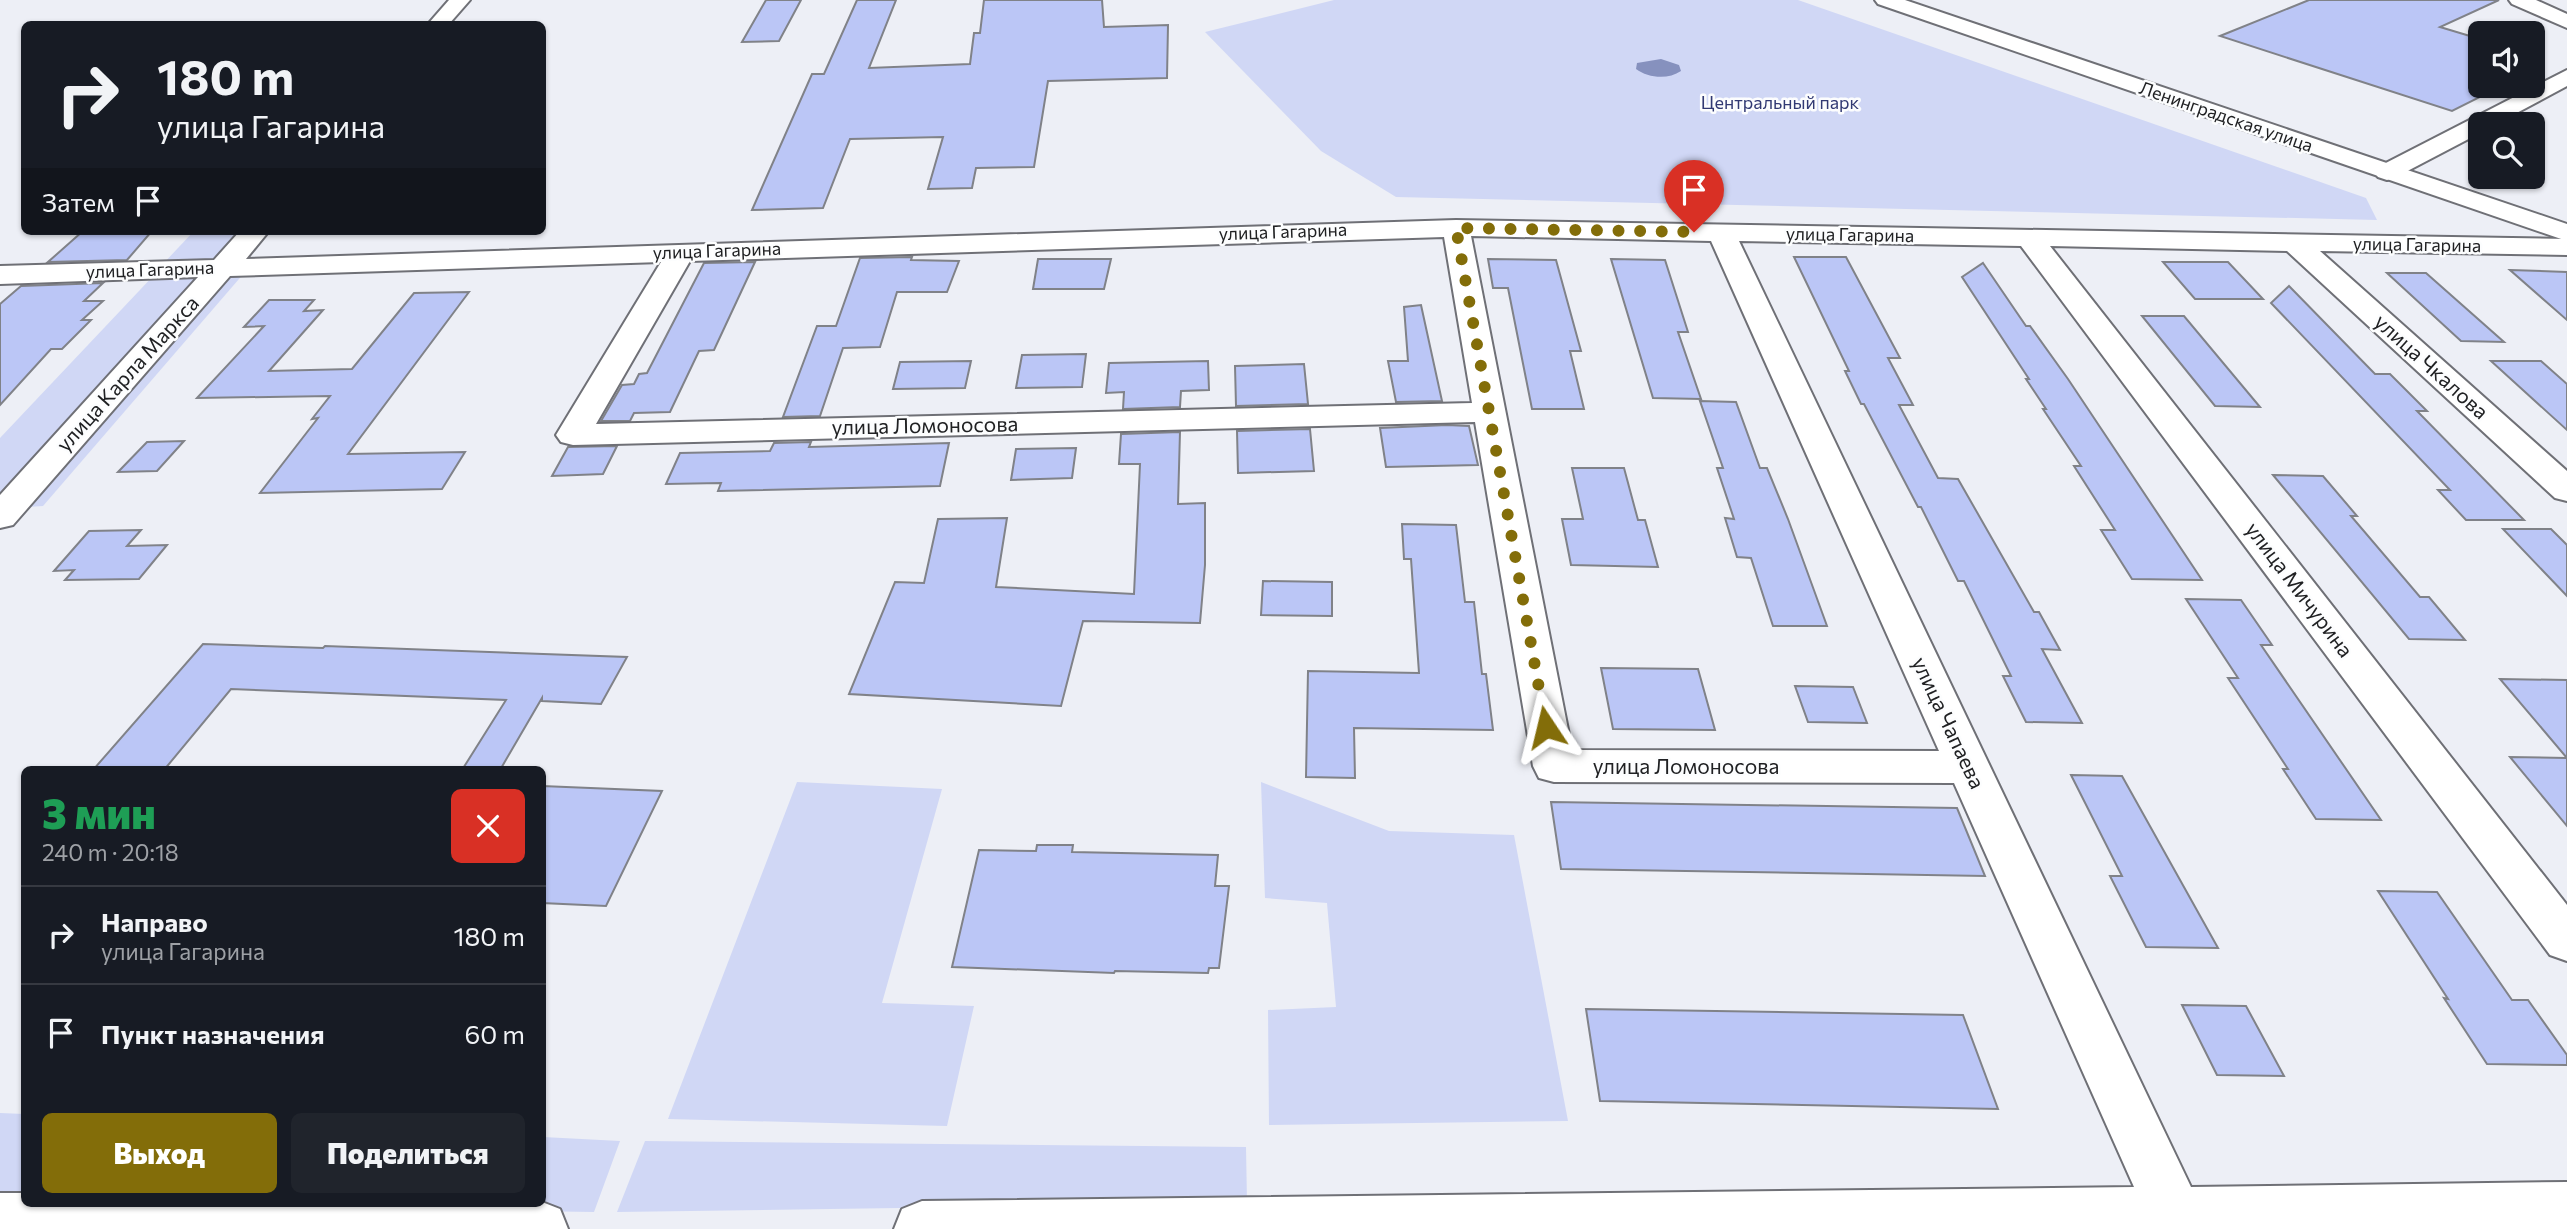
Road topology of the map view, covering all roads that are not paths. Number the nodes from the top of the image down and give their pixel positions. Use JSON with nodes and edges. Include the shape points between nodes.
{"nodes":[{"id":1,"x":460,"y":0,"type":"edge"},
{"id":2,"x":1885,"y":0,"type":"edge"},
{"id":3,"x":2519,"y":0,"type":"edge"},
{"id":4,"x":441,"y":21,"type":"edge"},
{"id":5,"x":2567,"y":22,"type":"edge"},
{"id":6,"x":2567,"y":77,"type":"edge"},
{"id":7,"x":2387,"y":172,"type":"junction"},
{"id":8,"x":1456,"y":228,"type":"junction"},
{"id":9,"x":1721,"y":232,"type":"junction"},
{"id":10,"x":2567,"y":233,"type":"edge"},
{"id":11,"x":251,"y":235,"type":"edge"},
{"id":12,"x":2031,"y":240,"type":"junction"},
{"id":13,"x":2295,"y":243,"type":"junction"},
{"id":14,"x":2567,"y":247,"type":"edge"},
{"id":15,"x":681,"y":252,"type":"junction"},
{"id":16,"x":223,"y":267,"type":"junction"},
{"id":17,"x":0,"y":275,"type":"edge"},
{"id":18,"x":1489,"y":412,"type":"junction"},
{"id":19,"x":2567,"y":490,"type":"edge"},
{"id":20,"x":0,"y":517,"type":"edge"},
{"id":21,"x":1968,"y":767,"type":"junction"},
{"id":22,"x":2567,"y":941,"type":"edge"},
{"id":23,"x":2567,"y":1210,"type":"edge"},
{"id":24,"x":2175,"y":1214,"type":"junction"},
{"id":25,"x":0,"y":1221,"type":"edge"},
{"id":26,"x":540,"y":1229,"type":"edge"},
{"id":27,"x":922,"y":1229,"type":"edge"}],
"edges":[{"from":1,"to":4,"type":"street"},
{"from":2,"to":7,"type":"street","name":"Ленинградская улица"},
{"from":3,"to":5,"type":"street"},
{"from":6,"to":7,"type":"street"},
{"from":7,"to":10,"type":"street","name":"Ленинградская улица"},
{"from":8,"to":9,"type":"street","name":"улица Гагарина"},
{"from":8,"to":15,"type":"street","name":"улица Гагарина"},
{"from":8,"to":18,"type":"street","name":"улица Ломоносова"},
{"from":9,"to":12,"type":"street","name":"улица Гагарина"},
{"from":9,"to":21,"type":"street","name":"улица Чапаева"},
{"from":11,"to":16,"type":"street","name":"улица Карла Маркса"},
{"from":12,"to":13,"type":"street","name":"улица Гагарина"},
{"from":12,"to":22,"type":"street","name":"улица Мичурина"},
{"from":13,"to":14,"type":"street","name":"улица Гагарина"},
{"from":13,"to":19,"type":"street","name":"улица Чкалова"},
{"from":15,"to":16,"type":"street","name":"улица Гагарина"},
{"from":15,"to":18,"type":"street","name":"улица Ломоносова","via":[[573,435]]},
{"from":16,"to":17,"type":"street","name":"улица Гагарина"},
{"from":16,"to":20,"type":"street","name":"улица Карла Маркса"},
{"from":18,"to":21,"type":"street","name":"улица Ломоносова","via":[[1554,766]]},
{"from":21,"to":24,"type":"street","name":"улица Чапаева"},
{"from":23,"to":24,"type":"street"},
{"from":24,"to":27,"type":"street"},
{"from":25,"to":26,"type":"street"}]}
